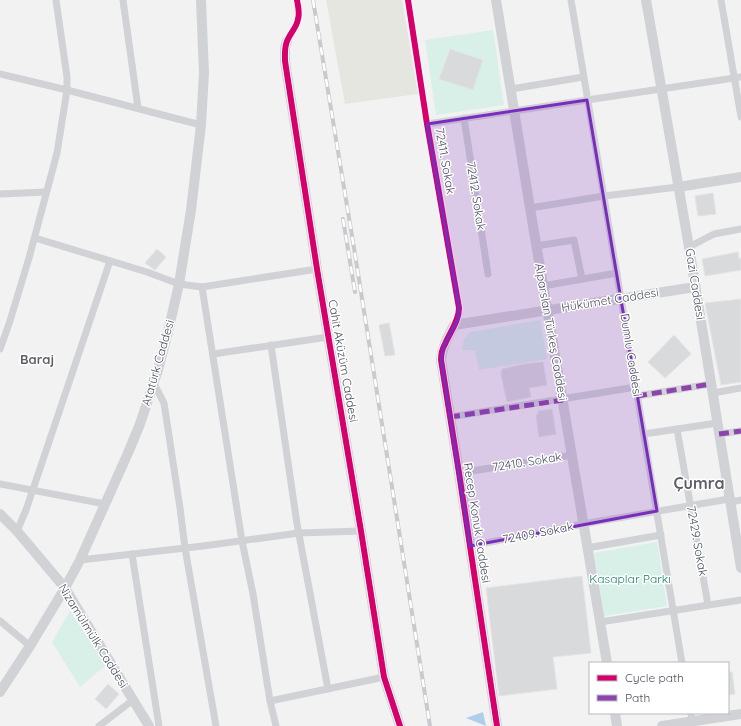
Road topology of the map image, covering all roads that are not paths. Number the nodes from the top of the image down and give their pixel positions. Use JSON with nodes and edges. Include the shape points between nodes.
{"nodes":[{"id":1,"x":56,"y":0,"type":"edge"},
{"id":2,"x":123,"y":0,"type":"edge"},
{"id":3,"x":201,"y":0,"type":"edge"},
{"id":4,"x":296,"y":0,"type":"edge"},
{"id":5,"x":408,"y":0,"type":"edge"},
{"id":6,"x":496,"y":0,"type":"edge"},
{"id":7,"x":570,"y":0,"type":"edge"},
{"id":8,"x":646,"y":0,"type":"edge"},
{"id":9,"x":721,"y":0,"type":"edge"},
{"id":10,"x":287,"y":41,"type":"joint"},
{"id":11,"x":0,"y":74,"type":"edge"},
{"id":12,"x":583,"y":77,"type":"junction"},
{"id":13,"x":737,"y":77,"type":"edge"},
{"id":14,"x":510,"y":89,"type":"junction"},
{"id":15,"x":661,"y":89,"type":"junction"},
{"id":16,"x":67,"y":90,"type":"junction"},
{"id":17,"x":587,"y":100,"type":"junction"},
{"id":18,"x":138,"y":108,"type":"junction"},
{"id":19,"x":514,"y":111,"type":"junction"},
{"id":20,"x":741,"y":117,"type":"edge"},
{"id":21,"x":464,"y":118,"type":"junction"},
{"id":22,"x":427,"y":124,"type":"junction"},
{"id":23,"x":201,"y":125,"type":"junction"},
{"id":24,"x":741,"y":177,"type":"edge"},
{"id":25,"x":678,"y":187,"type":"junction"},
{"id":26,"x":46,"y":192,"type":"junction"},
{"id":27,"x":0,"y":194,"type":"edge"},
{"id":28,"x":604,"y":196,"type":"junction"},
{"id":29,"x":530,"y":208,"type":"junction"},
{"id":30,"x":741,"y":229,"type":"edge"},
{"id":31,"x":35,"y":238,"type":"junction"},
{"id":32,"x":536,"y":246,"type":"junction"},
{"id":33,"x":689,"y":247,"type":"junction"},
{"id":34,"x":110,"y":261,"type":"junction"},
{"id":35,"x":317,"y":269,"type":"junction"},
{"id":36,"x":617,"y":273,"type":"junction"},
{"id":37,"x":488,"y":274,"type":"dead end"},
{"id":38,"x":582,"y":279,"type":"junction"},
{"id":39,"x":179,"y":284,"type":"junction"},
{"id":40,"x":543,"y":286,"type":"junction"},
{"id":41,"x":202,"y":287,"type":"junction"},
{"id":42,"x":695,"y":287,"type":"junction"},
{"id":43,"x":621,"y":298,"type":"junction"},
{"id":44,"x":547,"y":311,"type":"junction"},
{"id":45,"x":454,"y":325,"type":"junction"},
{"id":46,"x":328,"y":337,"type":"junction"},
{"id":47,"x":271,"y":345,"type":"junction"},
{"id":48,"x":0,"y":349,"type":"edge"},
{"id":49,"x":213,"y":354,"type":"junction"},
{"id":50,"x":154,"y":384,"type":"junction"},
{"id":51,"x":636,"y":387,"type":"junction"},
{"id":52,"x":741,"y":388,"type":"edge"},
{"id":53,"x":712,"y":389,"type":"junction"},
{"id":54,"x":637,"y":396,"type":"junction"},
{"id":55,"x":563,"y":400,"type":"junction"},
{"id":56,"x":450,"y":417,"type":"junction"},
{"id":57,"x":718,"y":423,"type":"junction"},
{"id":58,"x":677,"y":429,"type":"junction"},
{"id":59,"x":741,"y":431,"type":"edge"},
{"id":60,"x":644,"y":434,"type":"junction"},
{"id":61,"x":719,"y":434,"type":"junction"},
{"id":62,"x":572,"y":455,"type":"junction"},
{"id":63,"x":459,"y":473,"type":"junction"},
{"id":64,"x":0,"y":484,"type":"edge"},
{"id":65,"x":33,"y":490,"type":"junction"},
{"id":66,"x":729,"y":500,"type":"junction"},
{"id":67,"x":741,"y":500,"type":"edge"},
{"id":68,"x":105,"y":504,"type":"junction"},
{"id":69,"x":690,"y":505,"type":"junction"},
{"id":70,"x":657,"y":511,"type":"junction"},
{"id":71,"x":0,"y":514,"type":"edge"},
{"id":72,"x":583,"y":524,"type":"junction"},
{"id":73,"x":18,"y":531,"type":"junction"},
{"id":74,"x":361,"y":531,"type":"junction"},
{"id":75,"x":299,"y":533,"type":"junction"},
{"id":76,"x":661,"y":535,"type":"junction"},
{"id":77,"x":242,"y":541,"type":"junction"},
{"id":78,"x":470,"y":546,"type":"junction"},
{"id":79,"x":185,"y":548,"type":"junction"},
{"id":80,"x":587,"y":548,"type":"junction"},
{"id":81,"x":132,"y":554,"type":"junction"},
{"id":82,"x":80,"y":560,"type":"junction"},
{"id":83,"x":741,"y":568,"type":"edge"},
{"id":84,"x":65,"y":588,"type":"junction"},
{"id":85,"x":741,"y":600,"type":"edge"},
{"id":86,"x":708,"y":605,"type":"junction"},
{"id":87,"x":674,"y":610,"type":"junction"},
{"id":88,"x":0,"y":622,"type":"edge"},
{"id":89,"x":600,"y":622,"type":"junction"},
{"id":90,"x":30,"y":646,"type":"junction"},
{"id":91,"x":607,"y":662,"type":"edge"},
{"id":92,"x":682,"y":662,"type":"edge"},
{"id":93,"x":384,"y":677,"type":"junction"},
{"id":94,"x":328,"y":689,"type":"junction"},
{"id":95,"x":0,"y":692,"type":"edge"},
{"id":96,"x":133,"y":700,"type":"junction"},
{"id":97,"x":270,"y":701,"type":"junction"},
{"id":98,"x":615,"y":714,"type":"edge"},
{"id":99,"x":741,"y":714,"type":"edge"},
{"id":100,"x":688,"y":721,"type":"edge"},
{"id":101,"x":99,"y":726,"type":"edge"},
{"id":102,"x":149,"y":726,"type":"edge"},
{"id":103,"x":159,"y":726,"type":"edge"},
{"id":104,"x":216,"y":726,"type":"edge"},
{"id":105,"x":276,"y":726,"type":"edge"},
{"id":106,"x":400,"y":726,"type":"edge"},
{"id":107,"x":497,"y":726,"type":"edge"},
{"id":108,"x":617,"y":726,"type":"edge"},
{"id":109,"x":662,"y":726,"type":"edge"}],
"edges":[{"from":1,"to":16,"type":"street"},
{"from":2,"to":18,"type":"street"},
{"from":3,"to":23,"type":"street","name":"Atatürk Caddesi","via":[[204,73]]},
{"from":4,"to":10,"type":"street","name":"Cahit Aküzüm Caddesi","via":[[298,20]]},
{"from":5,"to":22,"type":"street","name":"72411. Sokak"},
{"from":6,"to":14,"type":"street","name":"Alparslan Türkeş Caddesi"},
{"from":7,"to":12,"type":"street","name":"Dumlu Caddesi"},
{"from":8,"to":15,"type":"street","name":"Gazi Caddesi"},
{"from":9,"to":13,"type":"street"},
{"from":10,"to":35,"type":"street","name":"Cahit Aküzüm Caddesi","via":[[285,62]]},
{"from":11,"to":16,"type":"street"},
{"from":12,"to":14,"type":"street"},
{"from":12,"to":17,"type":"street","name":"Dumlu Caddesi"},
{"from":13,"to":15,"type":"street"},
{"from":13,"to":20,"type":"street"},
{"from":14,"to":19,"type":"street","name":"Alparslan Türkeş Caddesi"},
{"from":15,"to":17,"type":"street"},
{"from":15,"to":25,"type":"street","name":"Gazi Caddesi"},
{"from":16,"to":18,"type":"street"},
{"from":16,"to":26,"type":"street"},
{"from":17,"to":19,"type":"street"},
{"from":17,"to":28,"type":"street","name":"Dumlu Caddesi"},
{"from":18,"to":23,"type":"street"},
{"from":19,"to":21,"type":"street"},
{"from":19,"to":29,"type":"street","name":"Alparslan Türkeş Caddesi"},
{"from":21,"to":22,"type":"street"},
{"from":21,"to":37,"type":"street","name":"72412. Sokak"},
{"from":22,"to":45,"type":"street","name":"72411. Sokak","via":[[459,308],[458,319]]},
{"from":23,"to":39,"type":"street","name":"Atatürk Caddesi"},
{"from":24,"to":25,"type":"street"},
{"from":25,"to":28,"type":"street"},
{"from":25,"to":33,"type":"street","name":"Gazi Caddesi"},
{"from":26,"to":27,"type":"street"},
{"from":26,"to":31,"type":"street"},
{"from":28,"to":29,"type":"street"},
{"from":28,"to":36,"type":"street","name":"Dumlu Caddesi"},
{"from":29,"to":32,"type":"street","name":"Alparslan Türkeş Caddesi"},
{"from":30,"to":33,"type":"street","via":[[714,234]]},
{"from":31,"to":34,"type":"street"},
{"from":31,"to":48,"type":"street"},
{"from":32,"to":38,"type":"street","via":[[574,240]]},
{"from":32,"to":40,"type":"street","name":"Alparslan Türkeş Caddesi"},
{"from":33,"to":42,"type":"street","name":"Gazi Caddesi"},
{"from":34,"to":39,"type":"street"},
{"from":34,"to":65,"type":"street"},
{"from":35,"to":41,"type":"street"},
{"from":35,"to":46,"type":"street","name":"Cahit Aküzüm Caddesi"},
{"from":36,"to":38,"type":"street"},
{"from":36,"to":43,"type":"street","name":"Dumlu Caddesi"},
{"from":38,"to":40,"type":"street"},
{"from":39,"to":41,"type":"street"},
{"from":39,"to":50,"type":"street","name":"Atatürk Caddesi"},
{"from":40,"to":44,"type":"street","name":"Alparslan Türkeş Caddesi"},
{"from":41,"to":49,"type":"street"},
{"from":42,"to":43,"type":"street","name":"Hükümet Caddesi"},
{"from":42,"to":53,"type":"street","name":"Gazi Caddesi"},
{"from":43,"to":44,"type":"street","name":"Hükümet Caddesi"},
{"from":43,"to":51,"type":"street","name":"Dumlu Caddesi"},
{"from":44,"to":45,"type":"street","name":"Hükümet Caddesi"},
{"from":44,"to":55,"type":"street","name":"Alparslan Türkeş Caddesi"},
{"from":45,"to":56,"type":"street","name":"Recep Konuk Caddesi","via":[[444,345],[441,360]]},
{"from":46,"to":47,"type":"street"},
{"from":46,"to":74,"type":"street","name":"Cahit Aküzüm Caddesi"},
{"from":47,"to":49,"type":"street"},
{"from":47,"to":75,"type":"street"},
{"from":49,"to":77,"type":"street"},
{"from":50,"to":68,"type":"street","name":"Atatürk Caddesi","via":[[140,424]]},
{"from":50,"to":79,"type":"street","via":[[164,403]]},
{"from":51,"to":54,"type":"street","name":"Dumlu Caddesi"},
{"from":51,"to":55,"type":"street"},
{"from":52,"to":53,"type":"street"},
{"from":53,"to":54,"type":"street"},
{"from":53,"to":57,"type":"street","name":"Gazi Caddesi"},
{"from":54,"to":60,"type":"street","name":"Dumlu Caddesi"},
{"from":55,"to":56,"type":"street"},
{"from":55,"to":62,"type":"street","name":"Alparslan Türkeş Caddesi"},
{"from":56,"to":63,"type":"street","name":"Recep Konuk Caddesi"},
{"from":57,"to":58,"type":"street"},
{"from":57,"to":61,"type":"street","name":"Gazi Caddesi"},
{"from":58,"to":60,"type":"street"},
{"from":58,"to":69,"type":"street","name":"72429. Sokak"},
{"from":59,"to":61,"type":"street"},
{"from":60,"to":70,"type":"street","name":"Dumlu Caddesi"},
{"from":61,"to":66,"type":"street","name":"Gazi Caddesi"},
{"from":62,"to":63,"type":"street","name":"72410. Sokak"},
{"from":62,"to":72,"type":"street","name":"Alparslan Türkeş Caddesi"},
{"from":63,"to":78,"type":"street","name":"Recep Konuk Caddesi"},
{"from":64,"to":65,"type":"street"},
{"from":65,"to":68,"type":"street"},
{"from":65,"to":73,"type":"street"},
{"from":66,"to":67,"type":"street","name":"72409. Sokak"},
{"from":66,"to":69,"type":"street","name":"72409. Sokak"},
{"from":66,"to":83,"type":"street","name":"Gazi Caddesi"},
{"from":68,"to":82,"type":"street","name":"Atatürk Caddesi"},
{"from":69,"to":70,"type":"street","name":"72409. Sokak"},
{"from":69,"to":86,"type":"street","name":"72429. Sokak"},
{"from":70,"to":72,"type":"street","name":"72409. Sokak"},
{"from":70,"to":76,"type":"street","name":"Dumlu Caddesi"},
{"from":71,"to":73,"type":"street","name":"Nizamülmülk Caddesi"},
{"from":72,"to":78,"type":"street","name":"72409. Sokak"},
{"from":72,"to":80,"type":"street","name":"Alparslan Türkeş Caddesi"},
{"from":73,"to":84,"type":"street","name":"Nizamülmülk Caddesi"},
{"from":74,"to":75,"type":"street"},
{"from":74,"to":93,"type":"street","name":"Cahit Aküzüm Caddesi"},
{"from":75,"to":77,"type":"street"},
{"from":75,"to":94,"type":"street"},
{"from":76,"to":80,"type":"street"},
{"from":76,"to":87,"type":"street","name":"Dumlu Caddesi"},
{"from":77,"to":79,"type":"street"},
{"from":77,"to":97,"type":"street"},
{"from":78,"to":107,"type":"street","name":"Recep Konuk Caddesi"},
{"from":79,"to":81,"type":"street"},
{"from":79,"to":104,"type":"street"},
{"from":80,"to":89,"type":"street","name":"Alparslan Türkeş Caddesi"},
{"from":81,"to":82,"type":"street"},
{"from":81,"to":103,"type":"street"},
{"from":82,"to":84,"type":"street","name":"Atatürk Caddesi"},
{"from":84,"to":90,"type":"street","name":"Atatürk Caddesi"},
{"from":84,"to":96,"type":"street","name":"Nizamülmülk Caddesi"},
{"from":85,"to":86,"type":"street"},
{"from":86,"to":87,"type":"street"},
{"from":87,"to":89,"type":"street"},
{"from":87,"to":92,"type":"street","name":"Dumlu Caddesi"},
{"from":88,"to":90,"type":"street"},
{"from":89,"to":91,"type":"street","name":"Alparslan Türkeş Caddesi"},
{"from":90,"to":95,"type":"street","name":"Atatürk Caddesi"},
{"from":93,"to":94,"type":"street"},
{"from":93,"to":106,"type":"street","name":"Cahit Aküzüm Caddesi"},
{"from":94,"to":97,"type":"street"},
{"from":96,"to":101,"type":"street"},
{"from":96,"to":102,"type":"street","name":"Nizamülmülk Caddesi"},
{"from":97,"to":105,"type":"street"},
{"from":98,"to":108,"type":"street"},
{"from":99,"to":100,"type":"street"},
{"from":100,"to":109,"type":"street"}]}
